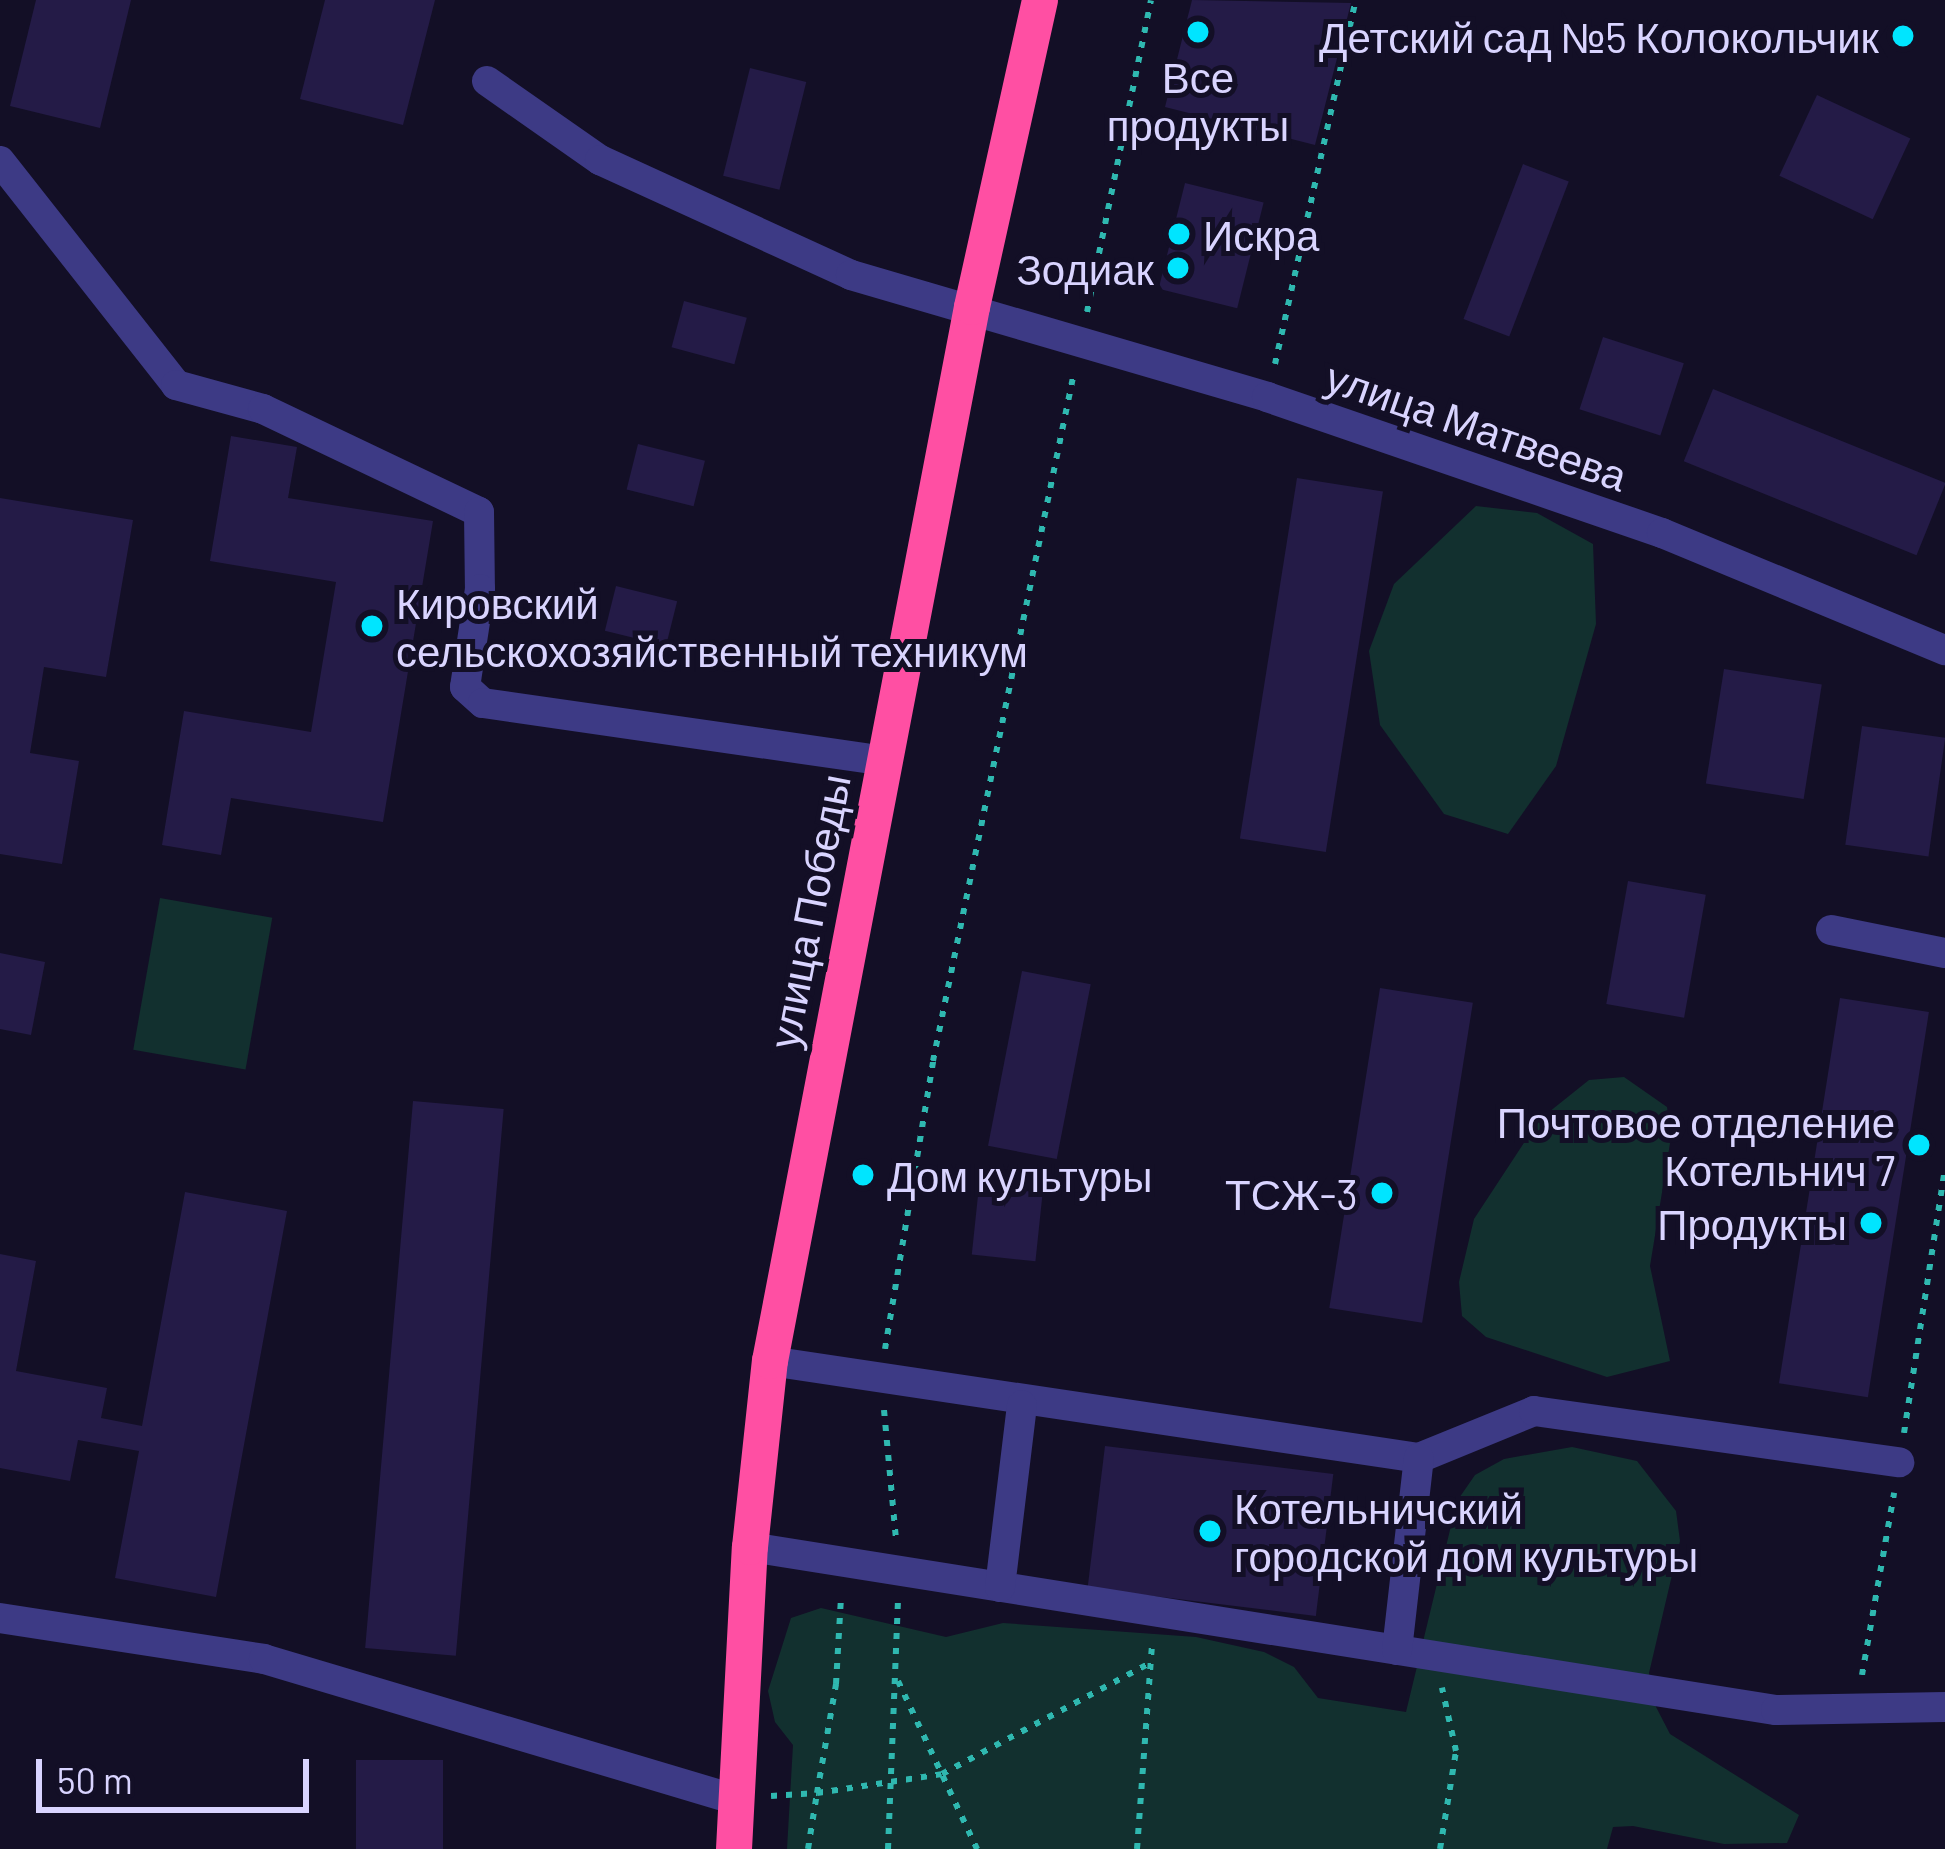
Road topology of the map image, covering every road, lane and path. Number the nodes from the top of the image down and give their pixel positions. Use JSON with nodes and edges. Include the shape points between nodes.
{"nodes":[{"id":1,"x":1040,"y":0,"type":"edge"},
{"id":2,"x":1151,"y":0,"type":"edge"},
{"id":3,"x":1356,"y":0,"type":"edge"},
{"id":4,"x":487,"y":81,"type":"dead end"},
{"id":5,"x":0,"y":161,"type":"edge"},
{"id":6,"x":972,"y":307,"type":"junction"},
{"id":7,"x":1081,"y":339,"type":"junction"},
{"id":8,"x":1268,"y":397,"type":"junction"},
{"id":9,"x":1945,"y":650,"type":"edge"},
{"id":10,"x":884,"y":761,"type":"junction"},
{"id":11,"x":1832,"y":930,"type":"dead end"},
{"id":12,"x":1945,"y":953,"type":"edge"},
{"id":13,"x":770,"y":1361,"type":"junction"},
{"id":14,"x":881,"y":1378,"type":"junction"},
{"id":15,"x":1022,"y":1405,"type":"junction"},
{"id":16,"x":1419,"y":1458,"type":"junction"},
{"id":17,"x":1900,"y":1462,"type":"dead end"},
{"id":18,"x":750,"y":1546,"type":"junction"},
{"id":19,"x":842,"y":1562,"type":"junction"},
{"id":20,"x":899,"y":1571,"type":"junction"},
{"id":21,"x":1000,"y":1587,"type":"junction"},
{"id":22,"x":1154,"y":1611,"type":"junction"},
{"id":23,"x":0,"y":1618,"type":"edge"},
{"id":24,"x":1396,"y":1650,"type":"junction"},
{"id":25,"x":1435,"y":1656,"type":"junction"},
{"id":26,"x":1150,"y":1663,"type":"junction"},
{"id":27,"x":896,"y":1678,"type":"junction"},
{"id":28,"x":1945,"y":1707,"type":"edge"},
{"id":29,"x":942,"y":1774,"type":"junction"},
{"id":30,"x":892,"y":1776,"type":"junction"},
{"id":31,"x":817,"y":1793,"type":"junction"},
{"id":32,"x":735,"y":1799,"type":"junction"},
{"id":33,"x":734,"y":1849,"type":"edge"},
{"id":34,"x":808,"y":1849,"type":"edge"},
{"id":35,"x":888,"y":1849,"type":"edge"},
{"id":36,"x":977,"y":1849,"type":"edge"},
{"id":37,"x":1137,"y":1849,"type":"edge"},
{"id":38,"x":1440,"y":1849,"type":"edge"}],
"edges":[{"from":1,"to":6,"type":"highway","name":"улица Победы"},
{"from":2,"to":7,"type":"path"},
{"from":3,"to":8,"type":"path"},
{"from":4,"to":6,"type":"street","name":"улица Матвеева","via":[[600,160],[764,241],[850,275]]},
{"from":5,"to":10,"type":"street","via":[[176,385],[263,409],[479,512],[480,589],[465,687],[483,703]]},
{"from":6,"to":7,"type":"street","name":"улица Матвеева"},
{"from":6,"to":10,"type":"highway","name":"улица Победы"},
{"from":7,"to":8,"type":"street","name":"улица Матвеева"},
{"from":7,"to":14,"type":"path","via":[[933,1061]]},
{"from":8,"to":9,"type":"street","name":"улица Матвеева","via":[[1662,533]]},
{"from":10,"to":13,"type":"highway","name":"улица Победы"},
{"from":11,"to":12,"type":"street"},
{"from":13,"to":14,"type":"street"},
{"from":13,"to":18,"type":"highway","name":"улица Победы"},
{"from":14,"to":15,"type":"street"},
{"from":14,"to":20,"type":"path"},
{"from":15,"to":16,"type":"street"},
{"from":15,"to":21,"type":"street"},
{"from":16,"to":17,"type":"street","via":[[1534,1411]]},
{"from":16,"to":24,"type":"street"},
{"from":18,"to":19,"type":"street"},
{"from":18,"to":32,"type":"highway","name":"улица Победы"},
{"from":19,"to":20,"type":"street"},
{"from":19,"to":31,"type":"path","via":[[836,1684]]},
{"from":20,"to":21,"type":"street"},
{"from":20,"to":27,"type":"path"},
{"from":21,"to":22,"type":"street"},
{"from":22,"to":24,"type":"street"},
{"from":22,"to":26,"type":"path"},
{"from":23,"to":32,"type":"street","via":[[264,1659]]},
{"from":24,"to":25,"type":"street"},
{"from":25,"to":28,"type":"street","via":[[1776,1710]]},
{"from":25,"to":38,"type":"path","via":[[1456,1751]]},
{"from":26,"to":29,"type":"path"},
{"from":26,"to":37,"type":"path"},
{"from":27,"to":29,"type":"path"},
{"from":27,"to":30,"type":"path"},
{"from":29,"to":30,"type":"path"},
{"from":29,"to":36,"type":"path"},
{"from":30,"to":31,"type":"path"},
{"from":30,"to":35,"type":"path"},
{"from":31,"to":32,"type":"path"},
{"from":31,"to":34,"type":"path"},
{"from":32,"to":33,"type":"highway","name":"улица Победы"}]}
